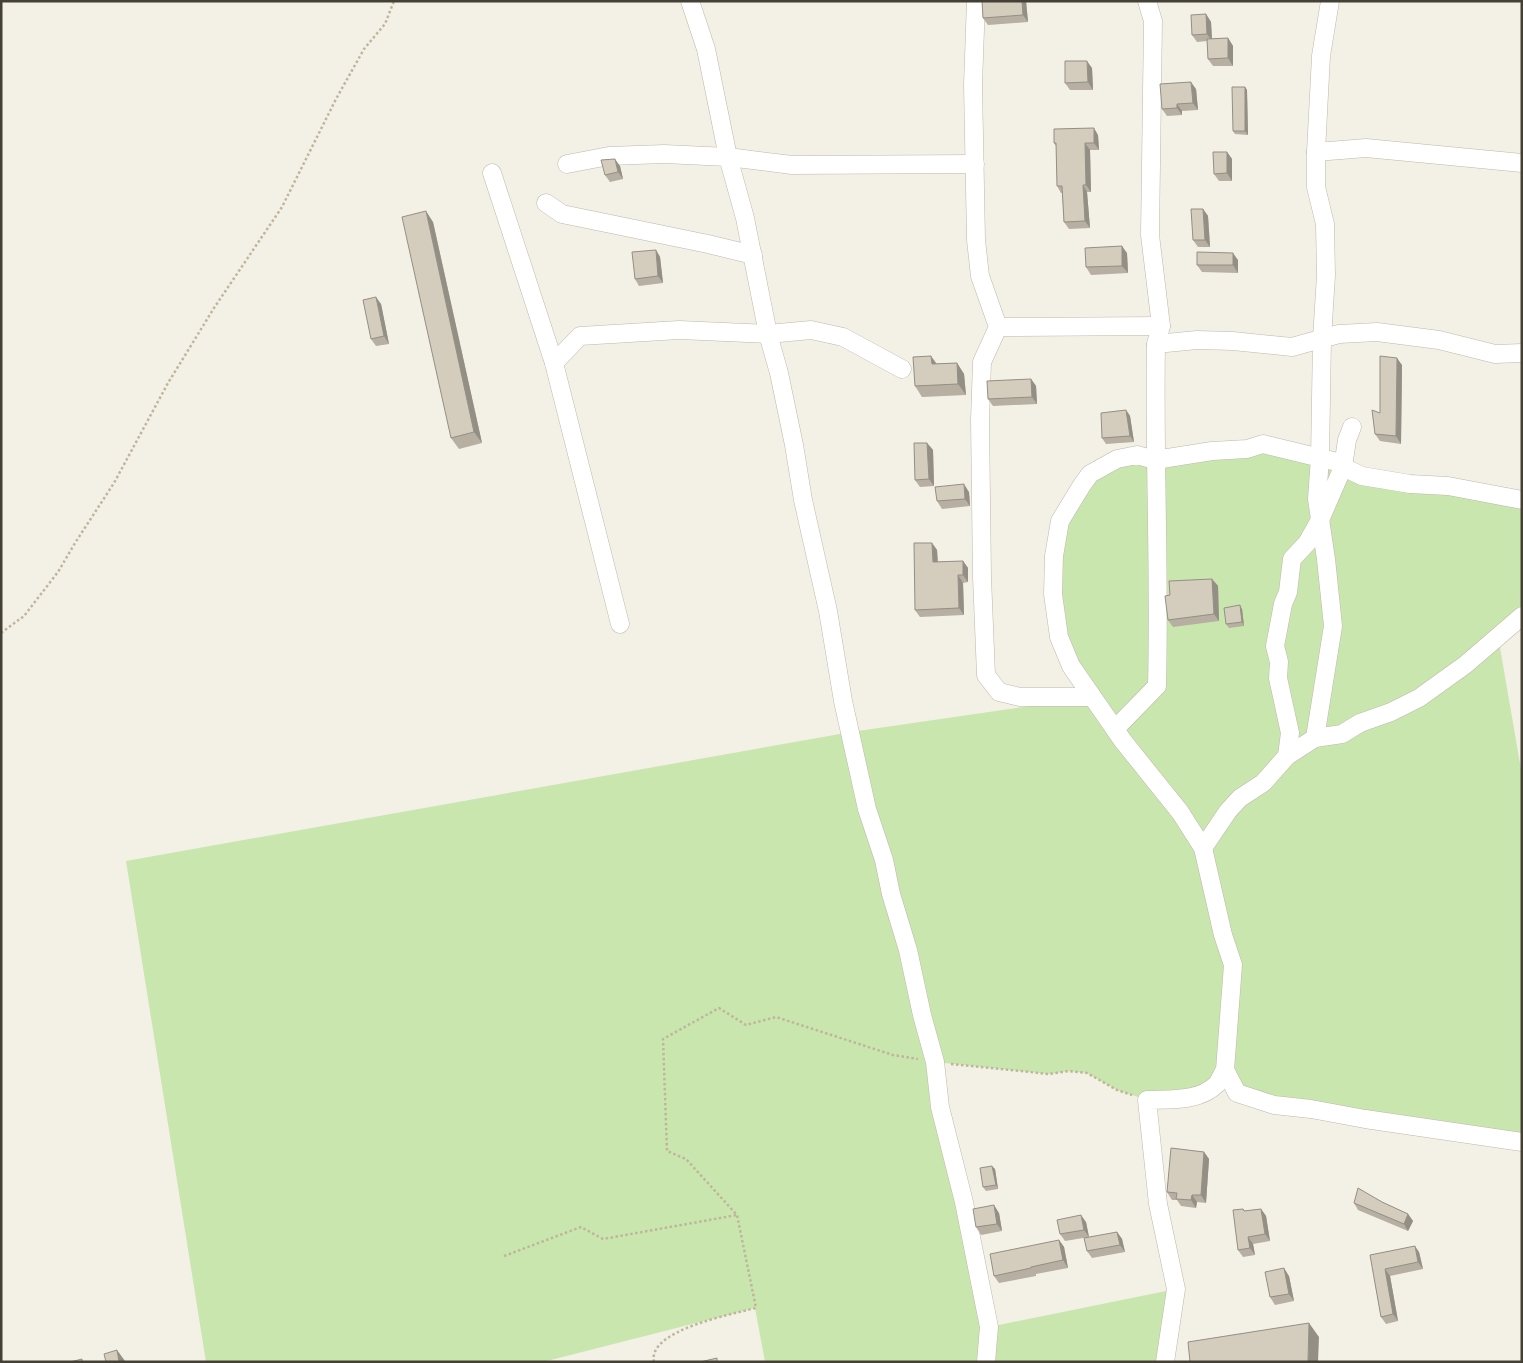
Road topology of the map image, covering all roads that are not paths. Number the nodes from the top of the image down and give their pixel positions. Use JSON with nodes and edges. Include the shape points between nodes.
{"nodes":[{"id":1,"x":690,"y":1,"type":"edge"},
{"id":2,"x":976,"y":1,"type":"edge"},
{"id":3,"x":1147,"y":1,"type":"edge"},
{"id":4,"x":1330,"y":1,"type":"edge"},
{"id":5,"x":1316,"y":152,"type":"junction"},
{"id":6,"x":728,"y":157,"type":"junction"},
{"id":7,"x":1522,"y":163,"type":"edge"},
{"id":8,"x":567,"y":164,"type":"dead end"},
{"id":9,"x":976,"y":164,"type":"junction"},
{"id":10,"x":492,"y":173,"type":"dead end"},
{"id":11,"x":546,"y":203,"type":"dead end"},
{"id":12,"x":753,"y":255,"type":"junction"},
{"id":13,"x":1161,"y":326,"type":"junction"},
{"id":14,"x":998,"y":327,"type":"junction"},
{"id":15,"x":768,"y":334,"type":"junction"},
{"id":16,"x":1322,"y":339,"type":"junction"},
{"id":17,"x":1156,"y":344,"type":"junction"},
{"id":18,"x":1522,"y":353,"type":"edge"},
{"id":19,"x":554,"y":363,"type":"junction"},
{"id":20,"x":902,"y":369,"type":"dead end"},
{"id":21,"x":1352,"y":427,"type":"dead end"},
{"id":22,"x":1320,"y":458,"type":"junction"},
{"id":23,"x":1155,"y":460,"type":"junction"},
{"id":24,"x":1343,"y":467,"type":"junction"},
{"id":25,"x":1522,"y":500,"type":"edge"},
{"id":26,"x":1320,"y":520,"type":"junction"},
{"id":27,"x":1522,"y":616,"type":"edge"},
{"id":28,"x":620,"y":624,"type":"dead end"},
{"id":29,"x":1092,"y":697,"type":"junction"},
{"id":30,"x":1115,"y":729,"type":"junction"},
{"id":31,"x":1315,"y":738,"type":"junction"},
{"id":32,"x":1287,"y":756,"type":"junction"},
{"id":33,"x":1203,"y":848,"type":"junction"},
{"id":34,"x":1225,"y":1070,"type":"junction"},
{"id":35,"x":1522,"y":1142,"type":"edge"},
{"id":36,"x":986,"y":1362,"type":"edge"},
{"id":37,"x":1165,"y":1362,"type":"edge"}],
"edges":[{"from":1,"to":6,"type":"street","via":[[706,49]]},
{"from":2,"to":9,"type":"street","via":[[973,84]]},
{"from":3,"to":13,"type":"street","via":[[1154,21],[1150,235]]},
{"from":4,"to":5,"type":"street","via":[[1321,56]]},
{"from":5,"to":7,"type":"street","via":[[1366,148]]},
{"from":5,"to":16,"type":"street","via":[[1316,186],[1325,224]]},
{"from":6,"to":8,"type":"street","via":[[609,156]]},
{"from":6,"to":9,"type":"street","via":[[792,165]]},
{"from":6,"to":12,"type":"street"},
{"from":9,"to":14,"type":"street","via":[[976,240],[980,276]]},
{"from":10,"to":19,"type":"street"},
{"from":11,"to":12,"type":"street","via":[[562,214]]},
{"from":12,"to":15,"type":"street"},
{"from":13,"to":14,"type":"street"},
{"from":13,"to":17,"type":"street"},
{"from":14,"to":29,"type":"street","via":[[982,362],[981,558],[986,674],[999,692],[1020,697]]},
{"from":15,"to":19,"type":"street","via":[[679,330],[580,336]]},
{"from":15,"to":20,"type":"street","via":[[811,330],[843,337]]},
{"from":15,"to":36,"type":"street","via":[[794,445],[867,809],[884,860],[935,1062],[940,1107],[964,1202],[989,1327]]},
{"from":16,"to":17,"type":"street","via":[[1292,347],[1197,340]]},
{"from":16,"to":18,"type":"street","via":[[1339,334],[1378,332],[1438,340],[1495,354]]},
{"from":16,"to":22,"type":"street"},
{"from":17,"to":23,"type":"street"},
{"from":19,"to":28,"type":"street"},
{"from":21,"to":24,"type":"street"},
{"from":22,"to":23,"type":"street","via":[[1263,444],[1247,449]]},
{"from":22,"to":24,"type":"street"},
{"from":22,"to":26,"type":"street","via":[[1317,499]]},
{"from":23,"to":29,"type":"street","via":[[1137,456],[1117,459],[1090,474],[1060,521],[1052,594],[1059,637],[1071,666]]},
{"from":23,"to":30,"type":"street","via":[[1159,620],[1157,686]]},
{"from":24,"to":25,"type":"street","via":[[1362,476],[1448,486]]},
{"from":24,"to":26,"type":"street"},
{"from":26,"to":31,"type":"street","via":[[1333,626]]},
{"from":26,"to":32,"type":"street","via":[[1292,559],[1275,646],[1290,733]]},
{"from":27,"to":31,"type":"street","via":[[1465,665],[1419,698],[1342,734]]},
{"from":29,"to":30,"type":"street"},
{"from":30,"to":33,"type":"street","via":[[1180,812]]},
{"from":31,"to":32,"type":"street"},
{"from":32,"to":33,"type":"street","via":[[1263,783],[1240,798],[1228,811]]},
{"from":33,"to":34,"type":"street","via":[[1233,965]]},
{"from":34,"to":35,"type":"street","via":[[1237,1093],[1274,1106]]},
{"from":34,"to":37,"type":"street","via":[[1217,1084],[1202,1095],[1147,1100],[1158,1204],[1176,1289]]}]}
